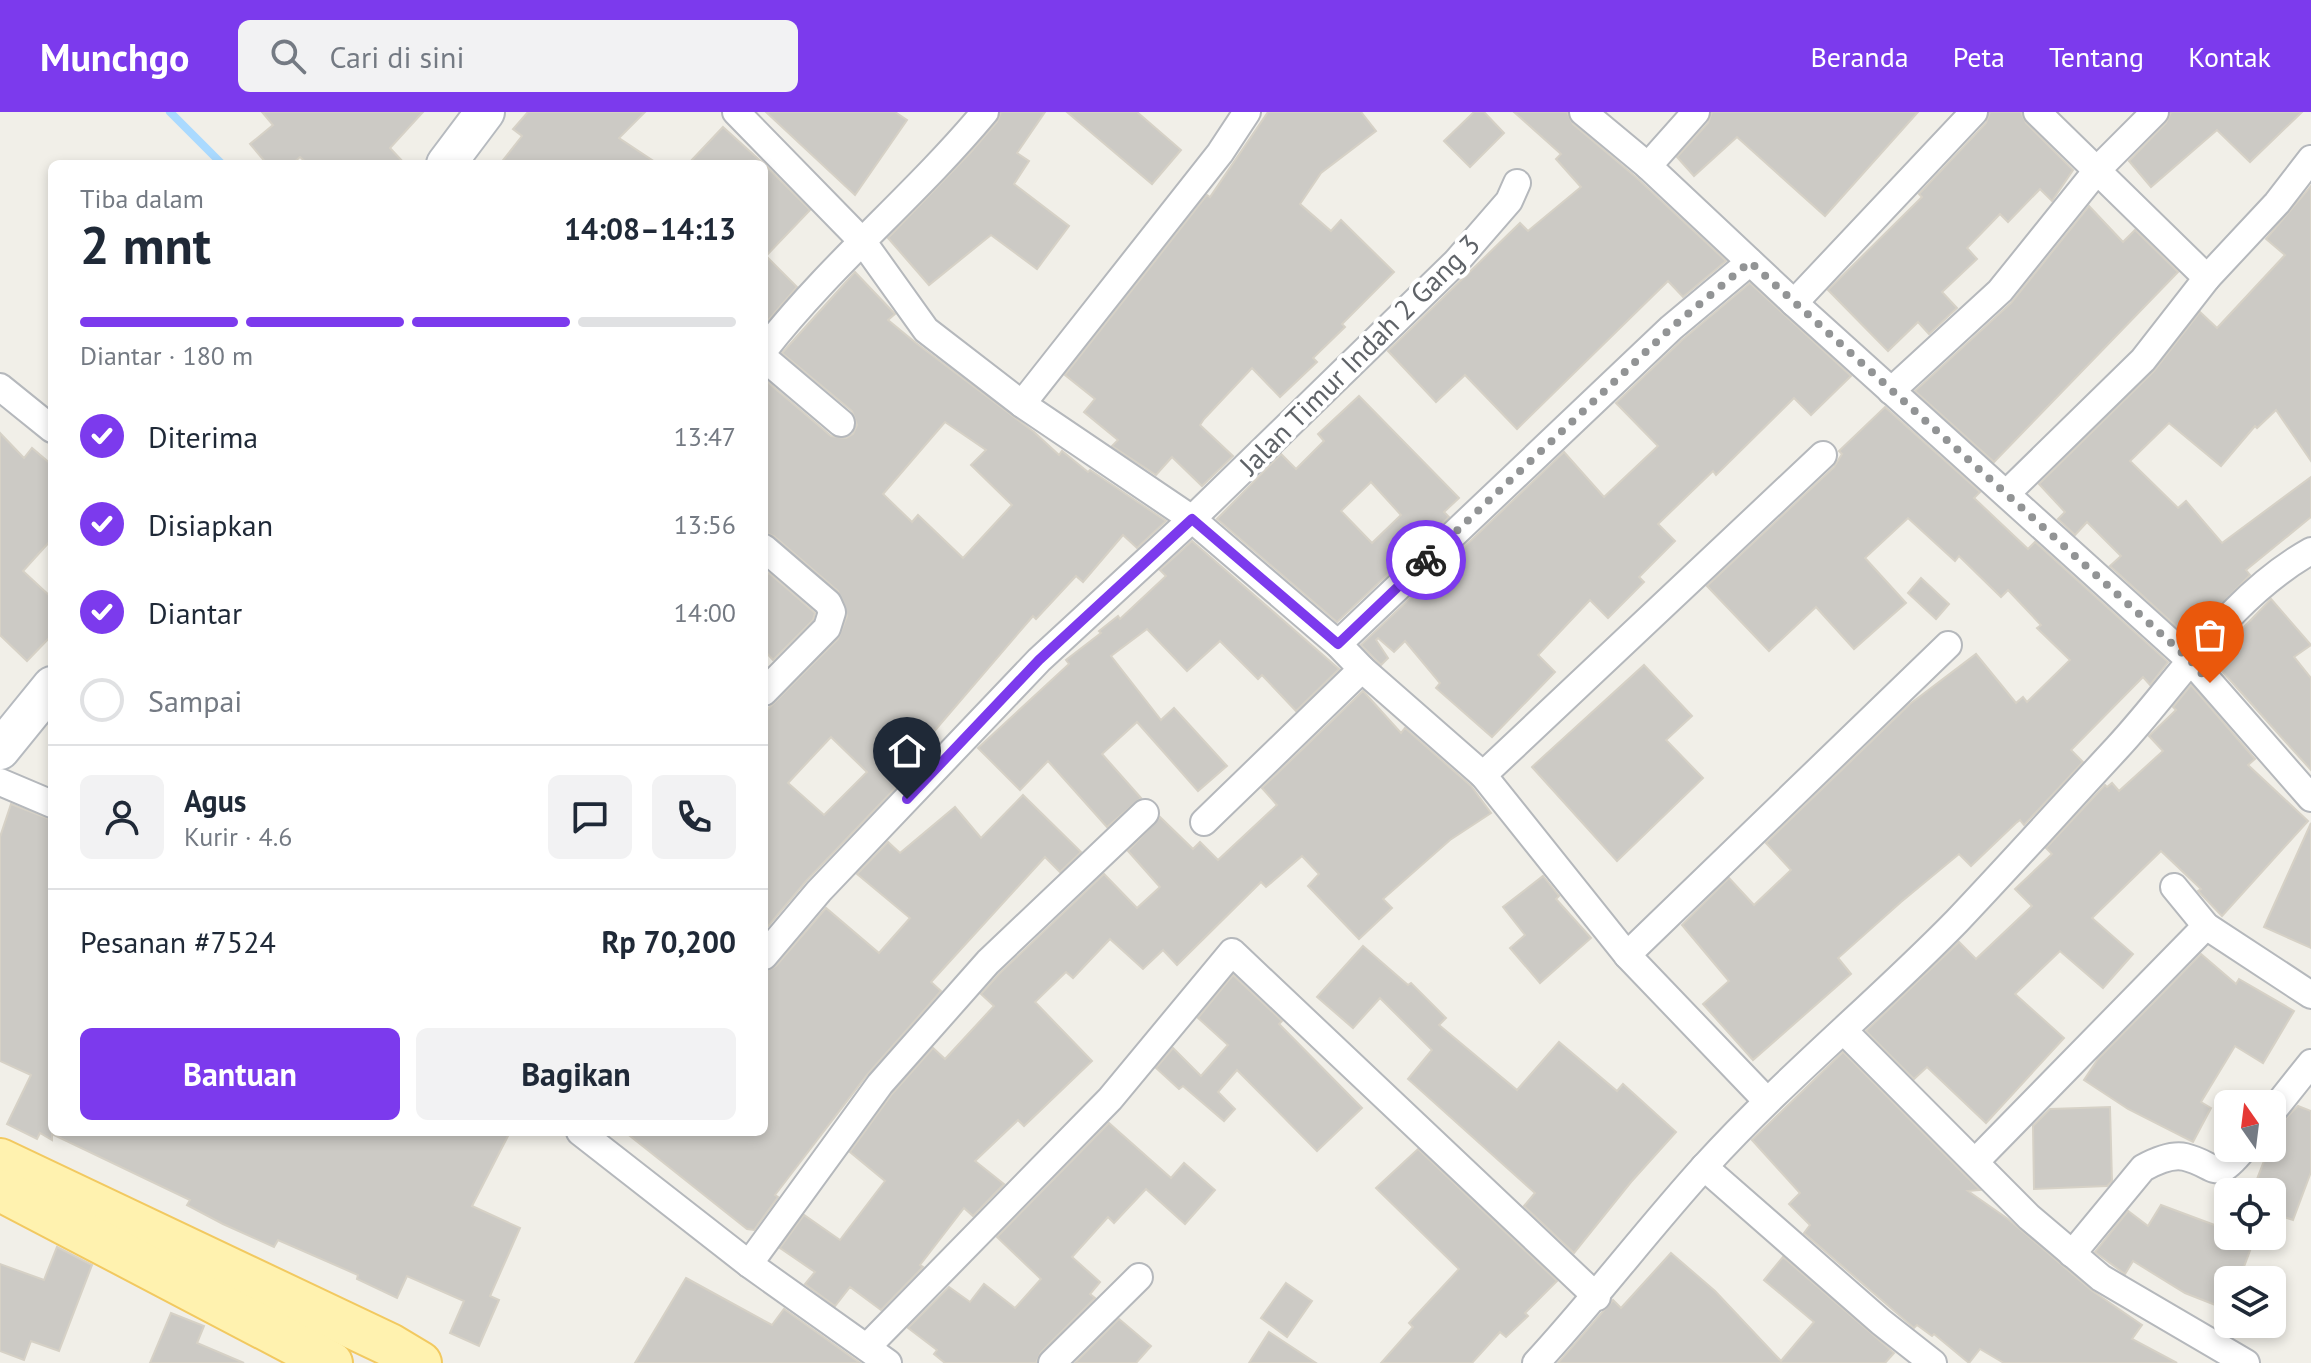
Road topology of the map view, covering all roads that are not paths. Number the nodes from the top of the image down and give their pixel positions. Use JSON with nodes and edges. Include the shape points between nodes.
{"nodes":[{"id":1,"x":485,"y":112,"type":"edge"},
{"id":2,"x":736,"y":112,"type":"edge"},
{"id":3,"x":985,"y":112,"type":"edge"},
{"id":4,"x":1247,"y":112,"type":"edge"},
{"id":5,"x":1583,"y":112,"type":"edge"},
{"id":6,"x":1696,"y":112,"type":"edge"},
{"id":7,"x":1974,"y":112,"type":"edge"},
{"id":8,"x":2037,"y":112,"type":"edge"},
{"id":9,"x":2155,"y":112,"type":"edge"},
{"id":10,"x":2311,"y":159,"type":"edge"},
{"id":11,"x":449,"y":160,"type":"edge"},
{"id":12,"x":1648,"y":166,"type":"junction"},
{"id":13,"x":2099,"y":168,"type":"junction"},
{"id":14,"x":1517,"y":183,"type":"dead end"},
{"id":15,"x":863,"y":242,"type":"junction"},
{"id":16,"x":1750,"y":262,"type":"junction"},
{"id":17,"x":2207,"y":278,"type":"junction"},
{"id":18,"x":1794,"y":303,"type":"junction"},
{"id":19,"x":768,"y":345,"type":"edge"},
{"id":20,"x":768,"y":361,"type":"edge"},
{"id":21,"x":0,"y":387,"type":"edge"},
{"id":22,"x":1891,"y":391,"type":"junction"},
{"id":23,"x":1022,"y":404,"type":"junction"},
{"id":24,"x":841,"y":423,"type":"dead end"},
{"id":25,"x":48,"y":426,"type":"edge"},
{"id":26,"x":1823,"y":455,"type":"dead end"},
{"id":27,"x":2007,"y":493,"type":"junction"},
{"id":28,"x":1192,"y":519,"type":"junction"},
{"id":29,"x":768,"y":551,"type":"edge"},
{"id":30,"x":2311,"y":551,"type":"edge"},
{"id":31,"x":1338,"y":644,"type":"junction"},
{"id":32,"x":1948,"y":645,"type":"dead end"},
{"id":33,"x":2191,"y":661,"type":"junction"},
{"id":34,"x":1362,"y":669,"type":"junction"},
{"id":35,"x":768,"y":688,"type":"edge"},
{"id":36,"x":48,"y":691,"type":"edge"},
{"id":37,"x":0,"y":750,"type":"edge"},
{"id":38,"x":1483,"y":775,"type":"junction"},
{"id":39,"x":0,"y":782,"type":"edge"},
{"id":40,"x":2311,"y":798,"type":"edge"},
{"id":41,"x":48,"y":802,"type":"edge"},
{"id":42,"x":1145,"y":813,"type":"dead end"},
{"id":43,"x":1204,"y":822,"type":"dead end"},
{"id":44,"x":2174,"y":887,"type":"dead end"},
{"id":45,"x":2206,"y":926,"type":"junction"},
{"id":46,"x":768,"y":951,"type":"edge"},
{"id":47,"x":1627,"y":955,"type":"junction"},
{"id":48,"x":2311,"y":995,"type":"edge"},
{"id":49,"x":1844,"y":1031,"type":"junction"},
{"id":50,"x":2311,"y":1063,"type":"edge"},
{"id":51,"x":2286,"y":1094,"type":"edge"},
{"id":52,"x":1767,"y":1101,"type":"junction"},
{"id":53,"x":608,"y":1140,"type":"edge"},
{"id":54,"x":0,"y":1160,"type":"edge"},
{"id":55,"x":1975,"y":1162,"type":"junction"},
{"id":56,"x":2231,"y":1162,"type":"edge"},
{"id":57,"x":1704,"y":1167,"type":"junction"},
{"id":58,"x":0,"y":1190,"type":"edge"},
{"id":59,"x":2072,"y":1254,"type":"junction"},
{"id":60,"x":749,"y":1264,"type":"junction"},
{"id":61,"x":1139,"y":1277,"type":"dead end"},
{"id":62,"x":1597,"y":1297,"type":"junction"},
{"id":63,"x":2204,"y":1352,"type":"edge"},
{"id":64,"x":877,"y":1355,"type":"edge"},
{"id":65,"x":331,"y":1363,"type":"edge"},
{"id":66,"x":420,"y":1363,"type":"edge"},
{"id":67,"x":1052,"y":1363,"type":"edge"},
{"id":68,"x":1536,"y":1363,"type":"edge"},
{"id":69,"x":1933,"y":1363,"type":"edge"},
{"id":70,"x":2246,"y":1363,"type":"edge"}],
"edges":[{"from":1,"to":11,"type":"street"},
{"from":2,"to":15,"type":"street"},
{"from":3,"to":15,"type":"street","via":[[944,162]]},
{"from":4,"to":23,"type":"street"},
{"from":5,"to":12,"type":"street"},
{"from":6,"to":12,"type":"street"},
{"from":7,"to":18,"type":"street"},
{"from":8,"to":13,"type":"street"},
{"from":9,"to":13,"type":"street"},
{"from":10,"to":17,"type":"street"},
{"from":12,"to":16,"type":"street"},
{"from":13,"to":17,"type":"street"},
{"from":13,"to":22,"type":"street","via":[[2000,291]]},
{"from":14,"to":28,"type":"street","name":"Jalan Timur Indah 2 Gang 3","via":[[1509,201],[1456,262]]},
{"from":15,"to":19,"type":"street","via":[[802,301]]},
{"from":15,"to":23,"type":"street","via":[[926,330]]},
{"from":16,"to":18,"type":"street"},
{"from":16,"to":31,"type":"street","via":[[1671,328]]},
{"from":17,"to":27,"type":"street","via":[[2143,360]]},
{"from":18,"to":22,"type":"street"},
{"from":20,"to":24,"type":"street"},
{"from":21,"to":25,"type":"street"},
{"from":22,"to":27,"type":"street"},
{"from":23,"to":28,"type":"street"},
{"from":26,"to":38,"type":"street"},
{"from":27,"to":33,"type":"street"},
{"from":28,"to":31,"type":"street"},
{"from":28,"to":46,"type":"street","name":"Jalan Timur Indah 2 Gang 3","via":[[1039,660]]},
{"from":29,"to":35,"type":"street","via":[[832,612],[827,628]]},
{"from":30,"to":33,"type":"street","via":[[2275,571],[2241,602]]},
{"from":31,"to":34,"type":"street"},
{"from":32,"to":47,"type":"street"},
{"from":33,"to":40,"type":"street"},
{"from":33,"to":49,"type":"street","via":[[1957,921]]},
{"from":34,"to":38,"type":"street"},
{"from":34,"to":43,"type":"street"},
{"from":36,"to":37,"type":"street"},
{"from":38,"to":47,"type":"street"},
{"from":39,"to":41,"type":"street"},
{"from":42,"to":60,"type":"street","via":[[988,962],[880,1084]]},
{"from":44,"to":45,"type":"street"},
{"from":45,"to":48,"type":"street"},
{"from":45,"to":55,"type":"street"},
{"from":47,"to":52,"type":"street"},
{"from":49,"to":52,"type":"street"},
{"from":49,"to":55,"type":"street"},
{"from":50,"to":51,"type":"street"},
{"from":52,"to":57,"type":"street"},
{"from":53,"to":60,"type":"street"},
{"from":54,"to":66,"type":"main road"},
{"from":55,"to":59,"type":"street"},
{"from":56,"to":59,"type":"street","via":[[2218,1170],[2185,1157],[2143,1168]]},
{"from":57,"to":62,"type":"street"},
{"from":57,"to":69,"type":"street"},
{"from":58,"to":65,"type":"main road"},
{"from":59,"to":63,"type":"street"},
{"from":60,"to":64,"type":"street"},
{"from":61,"to":67,"type":"street"},
{"from":62,"to":64,"type":"street","via":[[1232,952],[1110,1099]]},
{"from":62,"to":68,"type":"street"},
{"from":63,"to":70,"type":"street"}]}
